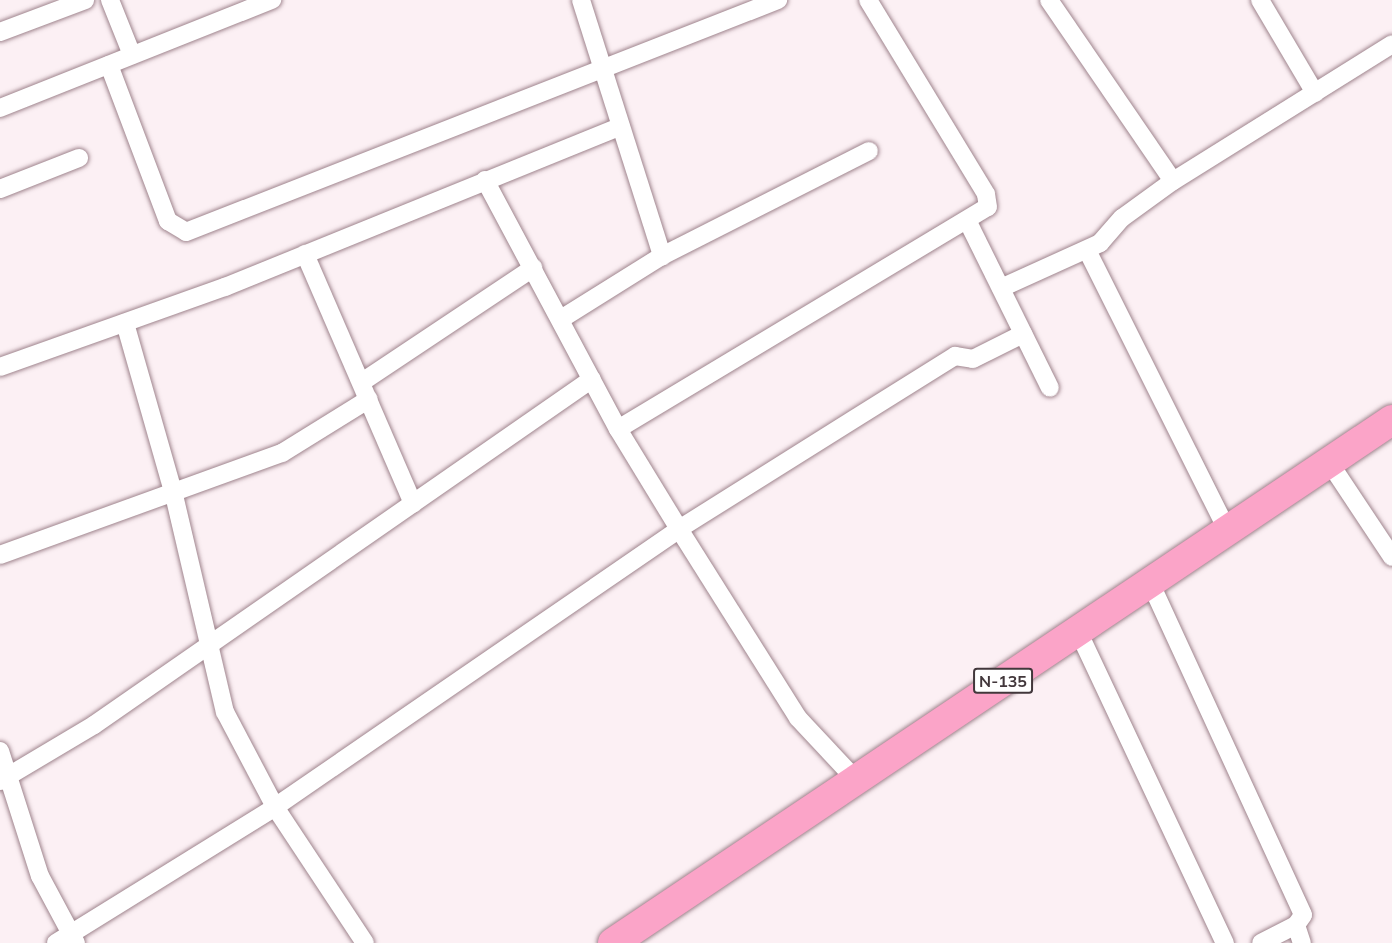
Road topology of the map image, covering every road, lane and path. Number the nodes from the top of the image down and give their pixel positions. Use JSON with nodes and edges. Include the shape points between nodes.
{"nodes":[{"id":1,"x":85,"y":0,"type":"edge"},
{"id":2,"x":110,"y":0,"type":"edge"},
{"id":3,"x":273,"y":0,"type":"edge"},
{"id":4,"x":581,"y":0,"type":"edge"},
{"id":5,"x":778,"y":0,"type":"edge"},
{"id":6,"x":868,"y":0,"type":"edge"},
{"id":7,"x":1049,"y":0,"type":"edge"},
{"id":8,"x":1260,"y":0,"type":"edge"},
{"id":9,"x":0,"y":32,"type":"edge"},
{"id":10,"x":1392,"y":45,"type":"edge"},
{"id":11,"x":132,"y":55,"type":"junction"},
{"id":12,"x":109,"y":65,"type":"junction"},
{"id":13,"x":602,"y":69,"type":"junction"},
{"id":14,"x":1315,"y":93,"type":"junction"},
{"id":15,"x":0,"y":108,"type":"edge"},
{"id":16,"x":621,"y":126,"type":"junction"},
{"id":17,"x":869,"y":151,"type":"dead end"},
{"id":18,"x":79,"y":158,"type":"dead end"},
{"id":19,"x":485,"y":180,"type":"junction"},
{"id":20,"x":1173,"y":182,"type":"junction"},
{"id":21,"x":0,"y":189,"type":"edge"},
{"id":22,"x":967,"y":220,"type":"junction"},
{"id":23,"x":1087,"y":250,"type":"junction"},
{"id":24,"x":305,"y":254,"type":"junction"},
{"id":25,"x":662,"y":256,"type":"junction"},
{"id":26,"x":533,"y":268,"type":"junction"},
{"id":27,"x":1001,"y":288,"type":"junction"},
{"id":28,"x":561,"y":319,"type":"junction"},
{"id":29,"x":125,"y":322,"type":"junction"},
{"id":30,"x":1023,"y":334,"type":"junction"},
{"id":31,"x":0,"y":367,"type":"edge"},
{"id":32,"x":592,"y":379,"type":"junction"},
{"id":33,"x":1050,"y":388,"type":"dead end"},
{"id":34,"x":365,"y":391,"type":"junction"},
{"id":35,"x":1392,"y":420,"type":"edge"},
{"id":36,"x":618,"y":429,"type":"junction"},
{"id":37,"x":1329,"y":462,"type":"junction"},
{"id":38,"x":174,"y":495,"type":"junction"},
{"id":39,"x":413,"y":504,"type":"junction"},
{"id":40,"x":679,"y":529,"type":"junction"},
{"id":41,"x":1227,"y":530,"type":"junction"},
{"id":42,"x":0,"y":555,"type":"edge"},
{"id":43,"x":1392,"y":557,"type":"edge"},
{"id":44,"x":1150,"y":582,"type":"junction"},
{"id":45,"x":1078,"y":631,"type":"junction"},
{"id":46,"x":206,"y":646,"type":"junction"},
{"id":47,"x":0,"y":751,"type":"edge"},
{"id":48,"x":4,"y":780,"type":"edge"},
{"id":49,"x":856,"y":780,"type":"junction"},
{"id":50,"x":275,"y":807,"type":"junction"},
{"id":51,"x":1296,"y":925,"type":"junction"},
{"id":52,"x":67,"y":940,"type":"edge"},
{"id":53,"x":365,"y":943,"type":"edge"},
{"id":54,"x":614,"y":943,"type":"edge"},
{"id":55,"x":1226,"y":943,"type":"edge"},
{"id":56,"x":1261,"y":943,"type":"edge"},
{"id":57,"x":1302,"y":943,"type":"edge"}],
"edges":[{"from":1,"to":9,"type":"street"},
{"from":2,"to":11,"type":"street"},
{"from":3,"to":11,"type":"street"},
{"from":4,"to":13,"type":"street"},
{"from":5,"to":13,"type":"street"},
{"from":6,"to":22,"type":"street","via":[[986,194],[988,207]]},
{"from":7,"to":20,"type":"street"},
{"from":8,"to":14,"type":"street"},
{"from":10,"to":14,"type":"street"},
{"from":11,"to":12,"type":"street"},
{"from":12,"to":13,"type":"street","via":[[168,221],[186,232]]},
{"from":12,"to":15,"type":"street"},
{"from":13,"to":16,"type":"street"},
{"from":14,"to":20,"type":"street"},
{"from":16,"to":19,"type":"street"},
{"from":16,"to":25,"type":"street"},
{"from":17,"to":25,"type":"street"},
{"from":18,"to":21,"type":"street"},
{"from":19,"to":24,"type":"street"},
{"from":19,"to":26,"type":"street"},
{"from":20,"to":23,"type":"street"},
{"from":22,"to":27,"type":"street"},
{"from":22,"to":36,"type":"street"},
{"from":23,"to":27,"type":"street"},
{"from":23,"to":41,"type":"street"},
{"from":24,"to":29,"type":"street"},
{"from":24,"to":34,"type":"street"},
{"from":25,"to":28,"type":"street"},
{"from":26,"to":28,"type":"street"},
{"from":26,"to":34,"type":"street"},
{"from":27,"to":30,"type":"street"},
{"from":28,"to":32,"type":"street"},
{"from":29,"to":31,"type":"street"},
{"from":29,"to":38,"type":"street"},
{"from":30,"to":33,"type":"street"},
{"from":30,"to":40,"type":"street","via":[[973,359],[955,356]]},
{"from":32,"to":36,"type":"street"},
{"from":32,"to":39,"type":"street"},
{"from":34,"to":38,"type":"street","via":[[282,453]]},
{"from":34,"to":39,"type":"street"},
{"from":35,"to":37,"type":"highway","number":"N-135"},
{"from":36,"to":40,"type":"street"},
{"from":37,"to":41,"type":"highway","number":"N-135"},
{"from":37,"to":43,"type":"street"},
{"from":38,"to":42,"type":"street"},
{"from":38,"to":46,"type":"street"},
{"from":39,"to":46,"type":"street"},
{"from":40,"to":49,"type":"street","via":[[798,718]]},
{"from":40,"to":50,"type":"street"},
{"from":41,"to":44,"type":"highway","number":"N-135"},
{"from":44,"to":45,"type":"highway","number":"N-135"},
{"from":44,"to":51,"type":"street","via":[[1298,902],[1303,915]]},
{"from":45,"to":49,"type":"highway","number":"N-135"},
{"from":45,"to":55,"type":"street"},
{"from":46,"to":48,"type":"street"},
{"from":46,"to":50,"type":"street","via":[[225,712]]},
{"from":47,"to":48,"type":"street"},
{"from":48,"to":52,"type":"street"},
{"from":49,"to":54,"type":"highway","number":"N-135"},
{"from":50,"to":52,"type":"street"},
{"from":50,"to":53,"type":"street"},
{"from":51,"to":56,"type":"street"},
{"from":51,"to":57,"type":"street"}]}
